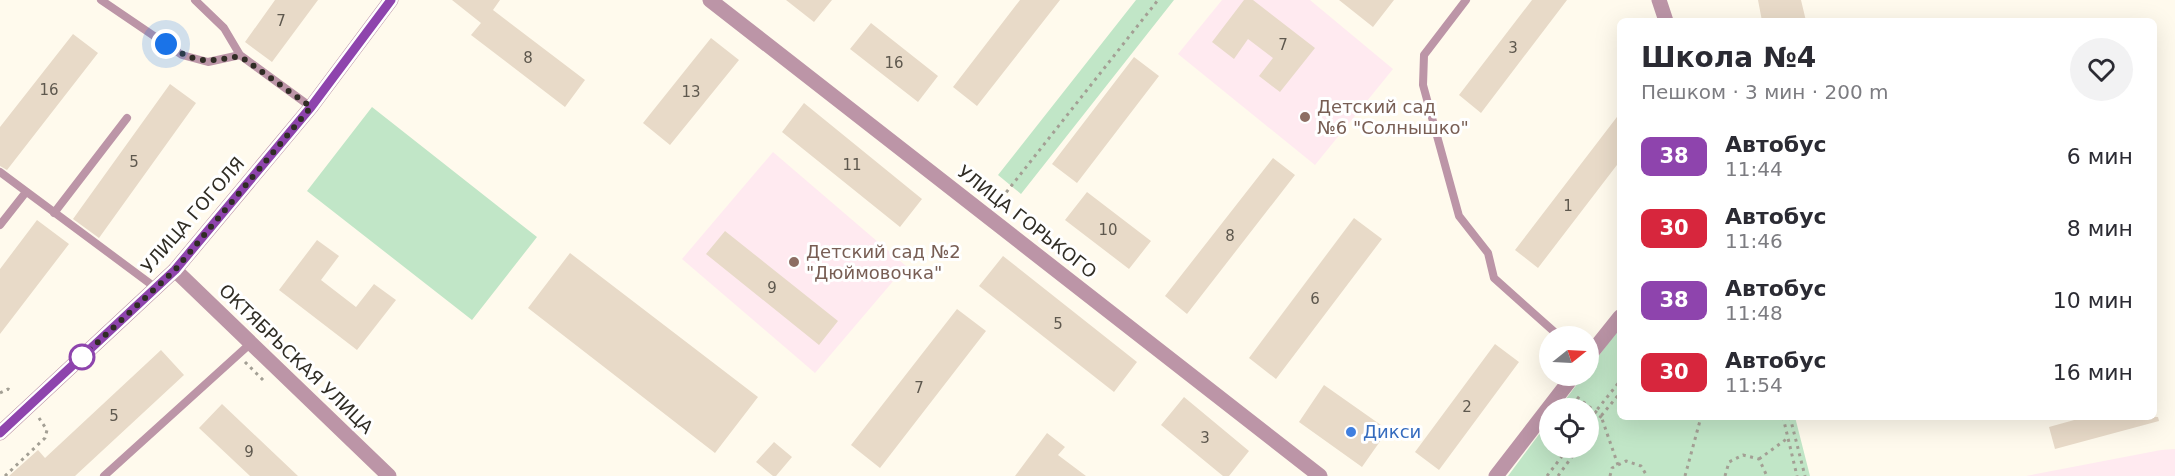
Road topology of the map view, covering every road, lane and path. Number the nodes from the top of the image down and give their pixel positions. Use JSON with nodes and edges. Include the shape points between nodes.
{"nodes":[{"id":1,"x":101,"y":0,"type":"edge"},
{"id":2,"x":195,"y":0,"type":"edge"},
{"id":3,"x":391,"y":0,"type":"edge"},
{"id":4,"x":710,"y":0,"type":"edge"},
{"id":5,"x":1158,"y":0,"type":"edge"},
{"id":6,"x":1466,"y":0,"type":"edge"},
{"id":7,"x":1659,"y":0,"type":"edge"},
{"id":8,"x":1665,"y":18,"type":"edge"},
{"id":9,"x":240,"y":56,"type":"junction"},
{"id":10,"x":311,"y":107,"type":"junction"},
{"id":11,"x":127,"y":118,"type":"dead end"},
{"id":12,"x":0,"y":172,"type":"edge"},
{"id":13,"x":26,"y":192,"type":"junction"},
{"id":14,"x":54,"y":213,"type":"junction"},
{"id":15,"x":988,"y":216,"type":"junction"},
{"id":16,"x":0,"y":225,"type":"edge"},
{"id":17,"x":175,"y":270,"type":"junction"},
{"id":18,"x":156,"y":288,"type":"junction"},
{"id":19,"x":1617,"y":321,"type":"edge"},
{"id":20,"x":1548,"y":326,"type":"edge"},
{"id":21,"x":250,"y":343,"type":"junction"},
{"id":22,"x":1599,"y":343,"type":"edge"},
{"id":23,"x":238,"y":354,"type":"junction"},
{"id":24,"x":263,"y":380,"type":"dead end"},
{"id":25,"x":1617,"y":385,"type":"edge"},
{"id":26,"x":1566,"y":386,"type":"edge"},
{"id":27,"x":13,"y":392,"type":"dead end"},
{"id":28,"x":0,"y":393,"type":"edge"},
{"id":29,"x":1574,"y":394,"type":"dead end"},
{"id":30,"x":1617,"y":397,"type":"edge"},
{"id":31,"x":1579,"y":398,"type":"edge"},
{"id":32,"x":1599,"y":407,"type":"edge"},
{"id":33,"x":1601,"y":416,"type":"junction"},
{"id":34,"x":39,"y":418,"type":"dead end"},
{"id":35,"x":1599,"y":419,"type":"edge"},
{"id":36,"x":1700,"y":420,"type":"edge"},
{"id":37,"x":1784,"y":420,"type":"edge"},
{"id":38,"x":1791,"y":420,"type":"edge"},
{"id":39,"x":0,"y":433,"type":"edge"},
{"id":40,"x":1788,"y":438,"type":"junction"},
{"id":41,"x":1561,"y":458,"type":"edge"},
{"id":42,"x":1571,"y":458,"type":"edge"},
{"id":43,"x":1759,"y":459,"type":"junction"},
{"id":44,"x":1618,"y":465,"type":"junction"},
{"id":45,"x":5,"y":476,"type":"edge"},
{"id":46,"x":104,"y":476,"type":"edge"},
{"id":47,"x":389,"y":476,"type":"edge"},
{"id":48,"x":1320,"y":476,"type":"edge"},
{"id":49,"x":1496,"y":476,"type":"edge"},
{"id":50,"x":1547,"y":476,"type":"edge"},
{"id":51,"x":1558,"y":476,"type":"edge"},
{"id":52,"x":1610,"y":476,"type":"edge"},
{"id":53,"x":1647,"y":476,"type":"edge"},
{"id":54,"x":1685,"y":476,"type":"edge"},
{"id":55,"x":1725,"y":476,"type":"edge"},
{"id":56,"x":1765,"y":476,"type":"edge"},
{"id":57,"x":1797,"y":476,"type":"edge"},
{"id":58,"x":1805,"y":476,"type":"edge"}],
"edges":[{"from":1,"to":9,"type":"lane","via":[[182,55],[208,62]]},
{"from":2,"to":9,"type":"lane","via":[[224,28]]},
{"from":3,"to":10,"type":"street","name":"УЛИЦА ГОГОЛЯ"},
{"from":4,"to":15,"type":"street","name":"УЛИЦА ГОРЬКОГО"},
{"from":5,"to":15,"type":"path"},
{"from":6,"to":20,"type":"lane","via":[[1424,55],[1423,85],[1459,216],[1488,253],[1494,278]]},
{"from":7,"to":8,"type":"street"},
{"from":9,"to":10,"type":"lane"},
{"from":10,"to":17,"type":"street","name":"УЛИЦА ГОГОЛЯ"},
{"from":11,"to":14,"type":"lane"},
{"from":12,"to":13,"type":"lane"},
{"from":13,"to":14,"type":"lane"},
{"from":13,"to":16,"type":"lane"},
{"from":14,"to":18,"type":"lane"},
{"from":15,"to":48,"type":"street","name":"УЛИЦА ГОРЬКОГО"},
{"from":17,"to":18,"type":"street","name":"УЛИЦА ГОГОЛЯ"},
{"from":17,"to":21,"type":"street","name":"ОКТЯБРЬСКАЯ УЛИЦА"},
{"from":18,"to":39,"type":"street","name":"УЛИЦА ГОГОЛЯ"},
{"from":19,"to":22,"type":"street"},
{"from":21,"to":23,"type":"lane"},
{"from":21,"to":47,"type":"street","name":"ОКТЯБРЬСКАЯ УЛИЦА"},
{"from":23,"to":24,"type":"path"},
{"from":23,"to":46,"type":"lane"},
{"from":25,"to":32,"type":"path"},
{"from":26,"to":49,"type":"street"},
{"from":27,"to":28,"type":"path","via":[[8,389]]},
{"from":29,"to":31,"type":"path"},
{"from":30,"to":33,"type":"path"},
{"from":33,"to":35,"type":"path"},
{"from":33,"to":44,"type":"path"},
{"from":34,"to":45,"type":"path","via":[[47,430],[45,438]]},
{"from":36,"to":54,"type":"path"},
{"from":37,"to":40,"type":"path"},
{"from":38,"to":58,"type":"path"},
{"from":40,"to":43,"type":"path"},
{"from":40,"to":57,"type":"path"},
{"from":41,"to":50,"type":"path"},
{"from":42,"to":51,"type":"path"},
{"from":43,"to":55,"type":"path","via":[[1743,455],[1730,462]]},
{"from":43,"to":56,"type":"path"},
{"from":44,"to":52,"type":"path","via":[[1612,468]]},
{"from":44,"to":53,"type":"path","via":[[1626,461],[1641,466]]}]}
